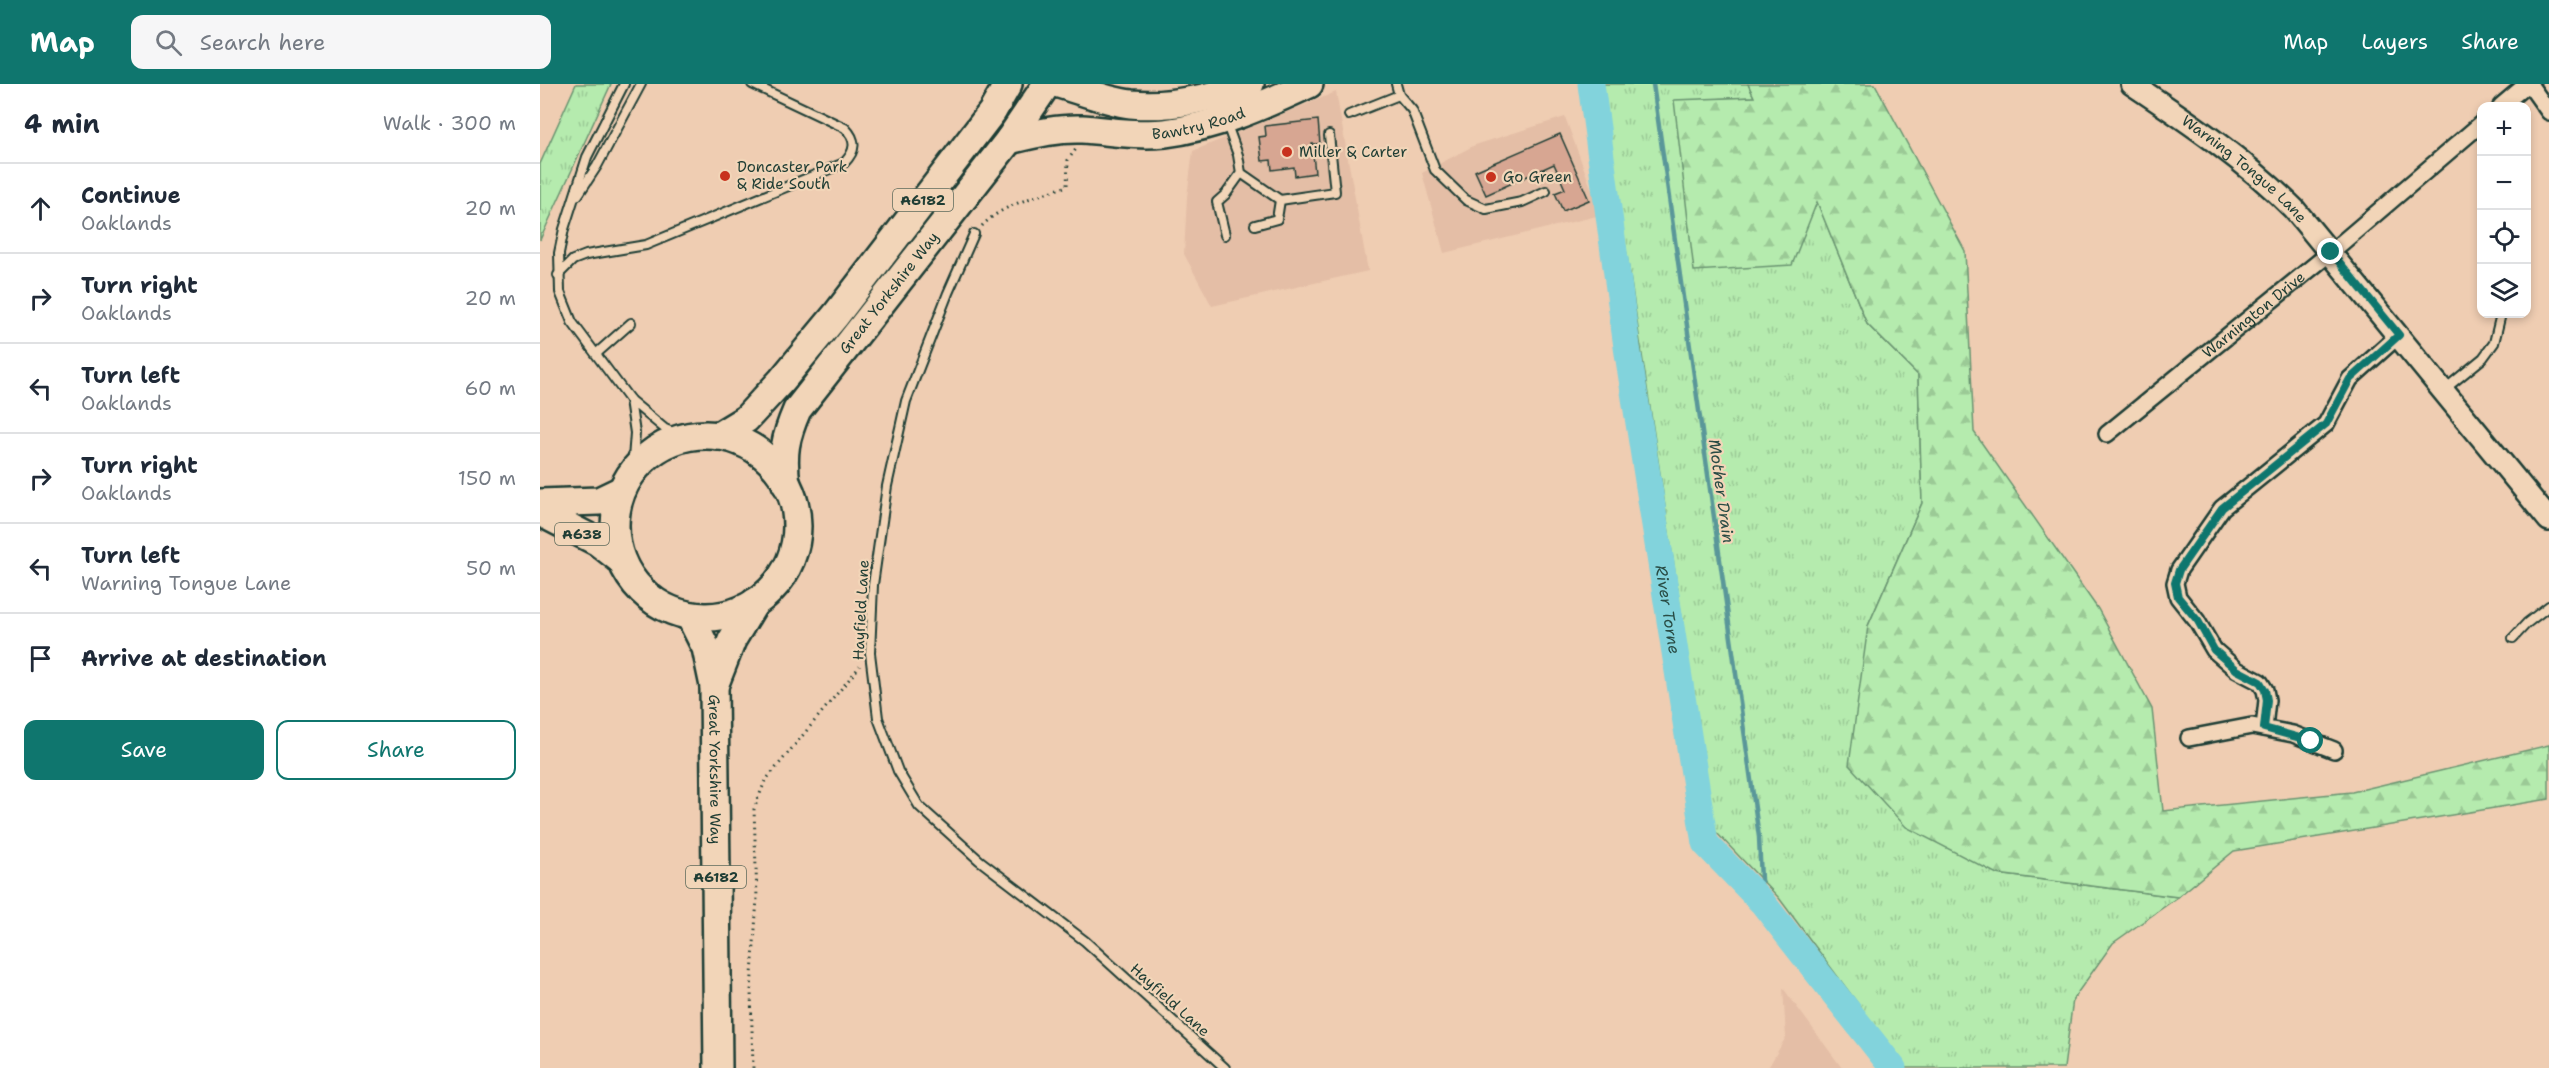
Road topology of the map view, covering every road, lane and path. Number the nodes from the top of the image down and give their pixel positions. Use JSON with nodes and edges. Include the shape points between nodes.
{"nodes":[{"id":1,"x":641,"y":84,"type":"edge"},
{"id":2,"x":752,"y":84,"type":"edge"},
{"id":3,"x":1008,"y":84,"type":"edge"},
{"id":4,"x":1250,"y":84,"type":"edge"},
{"id":5,"x":1309,"y":84,"type":"edge"},
{"id":6,"x":1396,"y":84,"type":"edge"},
{"id":7,"x":2132,"y":84,"type":"edge"},
{"id":8,"x":2528,"y":84,"type":"edge"},
{"id":9,"x":622,"y":87,"type":"edge"},
{"id":10,"x":1042,"y":87,"type":"edge"},
{"id":11,"x":1399,"y":95,"type":"junction"},
{"id":12,"x":1219,"y":102,"type":"edge"},
{"id":13,"x":2506,"y":102,"type":"edge"},
{"id":14,"x":2549,"y":112,"type":"edge"},
{"id":15,"x":1349,"y":115,"type":"dead end"},
{"id":16,"x":2477,"y":126,"type":"edge"},
{"id":17,"x":1329,"y":135,"type":"dead end"},
{"id":18,"x":1081,"y":137,"type":"junction"},
{"id":19,"x":1009,"y":140,"type":"junction"},
{"id":20,"x":1241,"y":173,"type":"junction"},
{"id":21,"x":1546,"y":191,"type":"dead end"},
{"id":22,"x":1280,"y":200,"type":"junction"},
{"id":23,"x":573,"y":203,"type":"junction"},
{"id":24,"x":1255,"y":225,"type":"dead end"},
{"id":25,"x":974,"y":234,"type":"joint"},
{"id":26,"x":1225,"y":235,"type":"dead end"},
{"id":27,"x":2331,"y":252,"type":"junction"},
{"id":28,"x":558,"y":275,"type":"junction"},
{"id":29,"x":2500,"y":318,"type":"dead end"},
{"id":30,"x":631,"y":323,"type":"dead end"},
{"id":31,"x":2399,"y":335,"type":"junction"},
{"id":32,"x":597,"y":353,"type":"junction"},
{"id":33,"x":2444,"y":390,"type":"junction"},
{"id":34,"x":630,"y":400,"type":"junction"},
{"id":35,"x":2107,"y":435,"type":"dead end"},
{"id":36,"x":718,"y":436,"type":"junction"},
{"id":37,"x":685,"y":437,"type":"junction"},
{"id":38,"x":627,"y":481,"type":"junction"},
{"id":39,"x":786,"y":483,"type":"junction"},
{"id":40,"x":540,"y":503,"type":"edge"},
{"id":41,"x":540,"y":512,"type":"edge"},
{"id":42,"x":2549,"y":520,"type":"edge"},
{"id":43,"x":621,"y":560,"type":"junction"},
{"id":44,"x":755,"y":602,"type":"junction"},
{"id":45,"x":2549,"y":606,"type":"edge"},
{"id":46,"x":690,"y":616,"type":"junction"},
{"id":47,"x":2513,"y":638,"type":"dead end"},
{"id":48,"x":870,"y":653,"type":"junction"},
{"id":49,"x":714,"y":686,"type":"junction"},
{"id":50,"x":2264,"y":728,"type":"junction"},
{"id":51,"x":2189,"y":738,"type":"dead end"},
{"id":52,"x":2334,"y":750,"type":"dead end"},
{"id":53,"x":718,"y":1068,"type":"edge"},
{"id":54,"x":753,"y":1068,"type":"edge"},
{"id":55,"x":1225,"y":1068,"type":"edge"}],
"edges":[{"from":1,"to":23,"type":"lane"},
{"from":2,"to":28,"type":"lane","via":[[845,128],[854,143],[851,156],[844,163],[646,245],[573,260]]},
{"from":3,"to":36,"type":"highway","name":"Great Yorkshire Way","number":"A6182","via":[[992,111],[836,315],[746,419]]},
{"from":4,"to":12,"type":"highway","name":"Bawtry Road"},
{"from":5,"to":12,"type":"highway","name":"Bawtry Road"},
{"from":6,"to":11,"type":"lane"},
{"from":7,"to":27,"type":"street","name":"Warning Tongue Lane","via":[[2262,178]]},
{"from":8,"to":13,"type":"street"},
{"from":8,"to":14,"type":"street"},
{"from":9,"to":23,"type":"lane","via":[[587,157]]},
{"from":10,"to":12,"type":"highway","name":"Bawtry Road","via":[[1132,104]]},
{"from":10,"to":18,"type":"highway","name":"Bawtry Road"},
{"from":10,"to":19,"type":"highway","name":"Great Yorkshire Way","number":"A6182"},
{"from":11,"to":15,"type":"lane"},
{"from":11,"to":21,"type":"lane","via":[[1412,110],[1435,170],[1466,200],[1486,209],[1522,202]]},
{"from":12,"to":18,"type":"highway","name":"Bawtry Road","via":[[1196,128]]},
{"from":12,"to":20,"type":"lane"},
{"from":16,"to":27,"type":"street","name":"Warnington Drive"},
{"from":17,"to":22,"type":"lane","via":[[1335,192]]},
{"from":18,"to":19,"type":"highway","name":"Bawtry Road","via":[[1049,131]]},
{"from":18,"to":25,"type":"path","via":[[1068,160],[1067,186],[1011,207],[988,220]]},
{"from":19,"to":39,"type":"highway","name":"Great Yorkshire Way","number":"A6182","via":[[797,410],[786,435]]},
{"from":20,"to":22,"type":"lane"},
{"from":20,"to":26,"type":"lane","via":[[1217,202]]},
{"from":22,"to":24,"type":"lane","via":[[1277,219]]},
{"from":23,"to":28,"type":"lane","via":[[561,245]]},
{"from":25,"to":48,"type":"lane","name":"Hayfield Lane","via":[[906,401],[885,497],[873,585]]},
{"from":27,"to":31,"type":"street","name":"Warning Tongue Lane"},
{"from":27,"to":35,"type":"street","name":"Warnington Drive"},
{"from":28,"to":32,"type":"lane","via":[[565,308]]},
{"from":29,"to":33,"type":"lane","via":[[2494,343],[2483,358]]},
{"from":30,"to":32,"type":"lane"},
{"from":31,"to":33,"type":"street","name":"Warning Tongue Lane"},
{"from":31,"to":50,"type":"street","via":[[2350,379],[2326,424],[2222,508],[2179,570],[2175,583],[2178,597],[2198,621],[2214,650],[2237,670],[2260,682],[2265,690]]},
{"from":32,"to":34,"type":"lane"},
{"from":33,"to":42,"type":"street","name":"Warning Tongue Lane"},
{"from":34,"to":37,"type":"lane","via":[[665,429]]},
{"from":34,"to":38,"type":"lane","via":[[635,433]]},
{"from":36,"to":37,"type":"highway"},
{"from":36,"to":39,"type":"highway","via":[[758,451]]},
{"from":37,"to":38,"type":"highway","via":[[647,456]]},
{"from":38,"to":40,"type":"highway","number":"A638","via":[[599,501]]},
{"from":38,"to":43,"type":"highway","via":[[615,513],[615,537]]},
{"from":39,"to":44,"type":"highway","via":[[797,520],[791,558],[770,590]]},
{"from":41,"to":43,"type":"highway","number":"A638"},
{"from":43,"to":46,"type":"highway","via":[[642,591],[672,611]]},
{"from":44,"to":46,"type":"highway","via":[[713,617]]},
{"from":44,"to":49,"type":"highway","name":"Great Yorkshire Way","number":"A6182","via":[[732,640]]},
{"from":45,"to":47,"type":"lane"},
{"from":46,"to":49,"type":"highway","name":"Great Yorkshire Way","number":"A6182","via":[[706,648]]},
{"from":48,"to":54,"type":"path","via":[[765,781],[753,809],[757,898],[751,991]]},
{"from":48,"to":55,"type":"lane","name":"Hayfield Lane","via":[[878,718],[898,771],[919,806],[980,860],[1085,941]]},
{"from":49,"to":53,"type":"highway","name":"Great Yorkshire Way","number":"A6182"},
{"from":50,"to":51,"type":"street","via":[[2252,726]]},
{"from":50,"to":52,"type":"street"}]}
